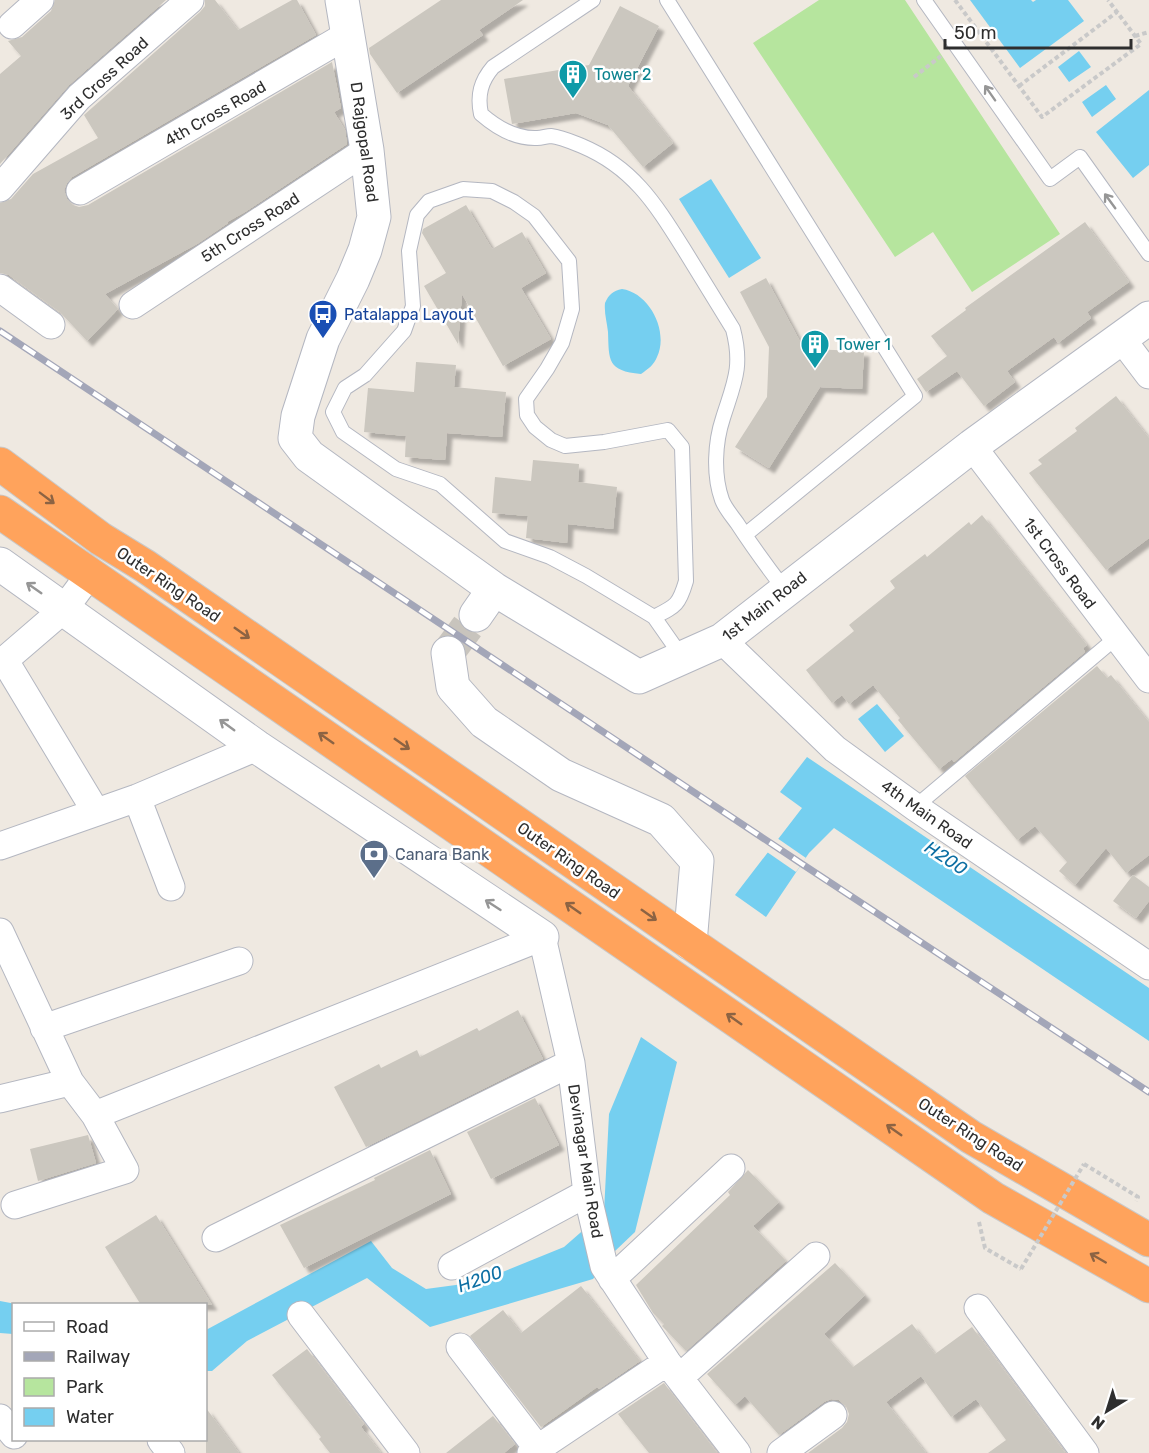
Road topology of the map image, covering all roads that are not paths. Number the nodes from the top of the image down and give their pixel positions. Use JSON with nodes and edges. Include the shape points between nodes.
{"nodes":[{"id":1,"x":40,"y":0,"type":"edge"},
{"id":2,"x":190,"y":0,"type":"edge"},
{"id":3,"x":342,"y":0,"type":"edge"},
{"id":4,"x":593,"y":0,"type":"edge"},
{"id":5,"x":667,"y":0,"type":"edge"},
{"id":6,"x":924,"y":0,"type":"edge"},
{"id":7,"x":12,"y":25,"type":"dead end"},
{"id":8,"x":349,"y":34,"type":"junction"},
{"id":9,"x":368,"y":150,"type":"junction"},
{"id":10,"x":0,"y":188,"type":"edge"},
{"id":11,"x":80,"y":191,"type":"dead end"},
{"id":12,"x":1148,"y":249,"type":"edge"},
{"id":13,"x":0,"y":288,"type":"edge"},
{"id":14,"x":132,"y":305,"type":"dead end"},
{"id":15,"x":336,"y":313,"type":"joint"},
{"id":16,"x":1149,"y":318,"type":"edge"},
{"id":17,"x":51,"y":325,"type":"dead end"},
{"id":18,"x":1121,"y":338,"type":"junction"},
{"id":19,"x":1149,"y":375,"type":"edge"},
{"id":20,"x":972,"y":446,"type":"junction"},
{"id":21,"x":0,"y":464,"type":"edge"},
{"id":22,"x":0,"y":512,"type":"edge"},
{"id":23,"x":745,"y":535,"type":"junction"},
{"id":24,"x":0,"y":564,"type":"edge"},
{"id":25,"x":90,"y":574,"type":"junction"},
{"id":26,"x":494,"y":589,"type":"junction"},
{"id":27,"x":785,"y":590,"type":"junction"},
{"id":28,"x":64,"y":609,"type":"junction"},
{"id":29,"x":476,"y":615,"type":"tunnel mouth"},
{"id":30,"x":654,"y":617,"type":"junction"},
{"id":31,"x":1117,"y":637,"type":"junction"},
{"id":32,"x":722,"y":640,"type":"junction"},
{"id":33,"x":448,"y":653,"type":"tunnel mouth"},
{"id":34,"x":682,"y":657,"type":"junction"},
{"id":35,"x":2,"y":662,"type":"edge"},
{"id":36,"x":1149,"y":679,"type":"edge"},
{"id":37,"x":257,"y":747,"type":"junction"},
{"id":38,"x":137,"y":798,"type":"junction"},
{"id":39,"x":915,"y":807,"type":"junction"},
{"id":40,"x":96,"y":812,"type":"junction"},
{"id":41,"x":0,"y":846,"type":"edge"},
{"id":42,"x":171,"y":887,"type":"dead end"},
{"id":43,"x":0,"y":932,"type":"edge"},
{"id":44,"x":542,"y":938,"type":"junction"},
{"id":45,"x":690,"y":943,"type":"junction"},
{"id":46,"x":239,"y":961,"type":"dead end"},
{"id":47,"x":1149,"y":966,"type":"edge"},
{"id":48,"x":44,"y":1028,"type":"junction"},
{"id":49,"x":571,"y":1064,"type":"junction"},
{"id":50,"x":70,"y":1082,"type":"junction"},
{"id":51,"x":0,"y":1099,"type":"edge"},
{"id":52,"x":95,"y":1115,"type":"junction"},
{"id":53,"x":731,"y":1167,"type":"dead end"},
{"id":54,"x":589,"y":1204,"type":"junction"},
{"id":55,"x":15,"y":1206,"type":"dead end"},
{"id":56,"x":216,"y":1238,"type":"dead end"},
{"id":57,"x":1149,"y":1240,"type":"edge"},
{"id":58,"x":816,"y":1256,"type":"dead end"},
{"id":59,"x":452,"y":1266,"type":"dead end"},
{"id":60,"x":608,"y":1272,"type":"junction"},
{"id":61,"x":1149,"y":1286,"type":"edge"},
{"id":62,"x":978,"y":1308,"type":"dead end"},
{"id":63,"x":301,"y":1315,"type":"dead end"},
{"id":64,"x":460,"y":1347,"type":"dead end"},
{"id":65,"x":674,"y":1369,"type":"junction"},
{"id":66,"x":833,"y":1415,"type":"dead end"},
{"id":67,"x":0,"y":1418,"type":"edge"},
{"id":68,"x":12,"y":1433,"type":"edge"},
{"id":69,"x":18,"y":1441,"type":"edge"},
{"id":70,"x":162,"y":1441,"type":"edge"},
{"id":71,"x":534,"y":1451,"type":"edge"},
{"id":72,"x":28,"y":1453,"type":"edge"},
{"id":73,"x":171,"y":1453,"type":"edge"},
{"id":74,"x":406,"y":1453,"type":"edge"},
{"id":75,"x":737,"y":1453,"type":"edge"},
{"id":76,"x":781,"y":1453,"type":"edge"},
{"id":77,"x":1085,"y":1453,"type":"edge"}],
"edges":[{"from":1,"to":7,"type":"street"},
{"from":2,"to":10,"type":"street","name":"3rd Cross Road","via":[[79,97]]},
{"from":3,"to":8,"type":"street","name":"D Rajgopal Road"},
{"from":4,"to":23,"type":"lane","via":[[493,67],[480,87],[480,114],[505,132],[528,137],[552,136],[592,150],[630,176],[661,212],[733,329],[735,386],[722,420],[716,460],[722,500]]},
{"from":5,"to":23,"type":"lane","via":[[915,396]]},
{"from":12,"to":6,"type":"lane","one_way":true,"via":[[1080,157],[1050,179]]},
{"from":8,"to":9,"type":"street","name":"D Rajgopal Road"},
{"from":8,"to":11,"type":"street","name":"4th Cross Road"},
{"from":9,"to":14,"type":"street","name":"5th Cross Road"},
{"from":9,"to":15,"type":"street","name":"D Rajgopal Road","via":[[374,217],[365,250]]},
{"from":13,"to":17,"type":"street"},
{"from":15,"to":26,"type":"street","name":"1st Main Road","via":[[322,339],[295,438],[309,456]]},
{"from":16,"to":18,"type":"street","name":"1st Main Road"},
{"from":18,"to":19,"type":"street"},
{"from":18,"to":20,"type":"street","name":"1st Main Road"},
{"from":20,"to":27,"type":"street","name":"1st Main Road"},
{"from":20,"to":31,"type":"street","name":"1st Cross Road"},
{"from":21,"to":45,"type":"highway","name":"Outer Ring Road","one_way":true,"via":[[101,539]]},
{"from":22,"to":25,"type":"highway"},
{"from":23,"to":27,"type":"lane"},
{"from":28,"to":24,"type":"street","one_way":true},
{"from":25,"to":28,"type":"street"},
{"from":61,"to":25,"type":"highway","one_way":true,"via":[[993,1198]]},
{"from":26,"to":29,"type":"street"},
{"from":26,"to":34,"type":"street","name":"1st Main Road","via":[[639,677]]},
{"from":27,"to":32,"type":"street","name":"1st Main Road"},
{"from":28,"to":35,"type":"street"},
{"from":37,"to":28,"type":"street","one_way":true},
{"from":30,"to":30,"type":"lane","via":[[550,557],[505,541],[440,484],[396,469],[343,432],[333,412],[345,388],[365,375],[404,331],[413,306],[409,251],[417,215],[429,201],[463,189],[492,191],[534,216],[569,261],[572,309],[562,343],[526,399],[527,415],[535,427],[565,446],[668,430],[682,447],[686,581],[681,600]]},
{"from":30,"to":34,"type":"lane"},
{"from":31,"to":36,"type":"street","name":"1st Cross Road"},
{"from":31,"to":39,"type":"lane"},
{"from":32,"to":34,"type":"street","name":"1st Main Road"},
{"from":32,"to":39,"type":"street","name":"4th Main Road","via":[[835,748]]},
{"from":33,"to":45,"type":"street","via":[[453,687],[484,722],[561,775],[662,820],[697,861]]},
{"from":35,"to":40,"type":"street"},
{"from":37,"to":38,"type":"street"},
{"from":44,"to":37,"type":"street","one_way":true},
{"from":38,"to":40,"type":"street"},
{"from":38,"to":42,"type":"street"},
{"from":39,"to":47,"type":"street","name":"4th Main Road"},
{"from":40,"to":41,"type":"street"},
{"from":43,"to":48,"type":"street"},
{"from":44,"to":49,"type":"street","name":"Devinagar Main Road"},
{"from":44,"to":52,"type":"street"},
{"from":45,"to":57,"type":"highway","name":"Outer Ring Road","via":[[971,1137]]},
{"from":46,"to":48,"type":"street"},
{"from":48,"to":50,"type":"street"},
{"from":49,"to":54,"type":"street","name":"Devinagar Main Road"},
{"from":49,"to":56,"type":"street"},
{"from":50,"to":51,"type":"street"},
{"from":50,"to":52,"type":"street"},
{"from":52,"to":55,"type":"street","via":[[125,1170]]},
{"from":53,"to":60,"type":"street"},
{"from":54,"to":59,"type":"street"},
{"from":54,"to":60,"type":"street","name":"Devinagar Main Road"},
{"from":58,"to":65,"type":"street"},
{"from":60,"to":65,"type":"street","name":"Devinagar Main Road"},
{"from":62,"to":77,"type":"street"},
{"from":63,"to":74,"type":"street"},
{"from":64,"to":71,"type":"street"},
{"from":65,"to":71,"type":"street"},
{"from":65,"to":75,"type":"street","name":"Devinagar Main Road"},
{"from":66,"to":76,"type":"street"},
{"from":67,"to":68,"type":"street"},
{"from":69,"to":72,"type":"street"},
{"from":70,"to":73,"type":"street"}]}
